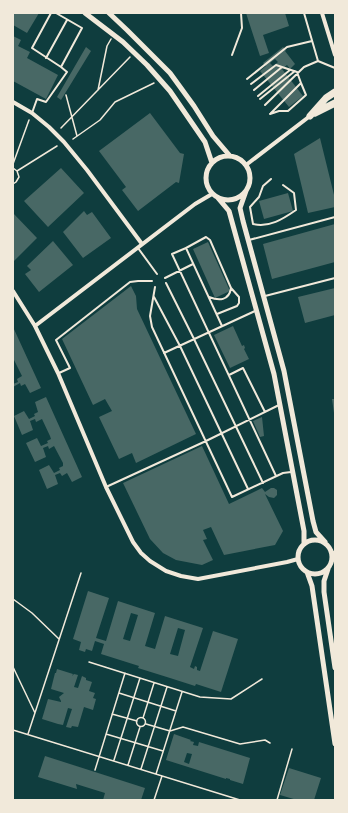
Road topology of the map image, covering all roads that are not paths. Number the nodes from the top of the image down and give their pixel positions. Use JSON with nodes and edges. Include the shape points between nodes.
{"nodes":[{"id":1,"x":51,"y":13,"type":"edge"},
{"id":2,"x":56,"y":13,"type":"edge"},
{"id":3,"x":85,"y":13,"type":"edge"},
{"id":4,"x":109,"y":13,"type":"edge"},
{"id":5,"x":241,"y":13,"type":"edge"},
{"id":6,"x":304,"y":13,"type":"edge"},
{"id":7,"x":322,"y":13,"type":"edge"},
{"id":8,"x":67,"y":20,"type":"junction"},
{"id":9,"x":312,"y":41,"type":"junction"},
{"id":10,"x":232,"y":55,"type":"dead end"},
{"id":11,"x":335,"y":55,"type":"edge"},
{"id":12,"x":46,"y":58,"type":"junction"},
{"id":13,"x":318,"y":61,"type":"junction"},
{"id":14,"x":61,"y":66,"type":"junction"},
{"id":15,"x":282,"y":67,"type":"junction"},
{"id":16,"x":335,"y":68,"type":"edge"},
{"id":17,"x":290,"y":70,"type":"junction"},
{"id":18,"x":296,"y":72,"type":"junction"},
{"id":19,"x":247,"y":79,"type":"dead end"},
{"id":20,"x":301,"y":83,"type":"junction"},
{"id":21,"x":251,"y":84,"type":"dead end"},
{"id":22,"x":335,"y":88,"type":"edge"},
{"id":23,"x":254,"y":90,"type":"dead end"},
{"id":24,"x":335,"y":92,"type":"edge"},
{"id":25,"x":258,"y":96,"type":"dead end"},
{"id":26,"x":326,"y":98,"type":"junction"},
{"id":27,"x":260,"y":99,"type":"dead end"},
{"id":28,"x":13,"y":102,"type":"edge"},
{"id":29,"x":335,"y":103,"type":"edge"},
{"id":30,"x":264,"y":105,"type":"dead end"},
{"id":31,"x":32,"y":113,"type":"junction"},
{"id":32,"x":310,"y":116,"type":"junction"},
{"id":33,"x":230,"y":156,"type":"junction"},
{"id":34,"x":212,"y":163,"type":"junction"},
{"id":35,"x":246,"y":165,"type":"junction"},
{"id":36,"x":271,"y":179,"type":"dead end"},
{"id":37,"x":283,"y":185,"type":"dead end"},
{"id":38,"x":246,"y":191,"type":"junction"},
{"id":39,"x":212,"y":194,"type":"junction"},
{"id":40,"x":218,"y":198,"type":"junction"},
{"id":41,"x":335,"y":217,"type":"edge"},
{"id":42,"x":248,"y":241,"type":"junction"},
{"id":43,"x":142,"y":244,"type":"junction"},
{"id":44,"x":137,"y":248,"type":"junction"},
{"id":45,"x":186,"y":248,"type":"junction"},
{"id":46,"x":193,"y":264,"type":"junction"},
{"id":47,"x":179,"y":271,"type":"junction"},
{"id":48,"x":158,"y":274,"type":"dead end"},
{"id":49,"x":165,"y":278,"type":"dead end"},
{"id":50,"x":335,"y":278,"type":"edge"},
{"id":51,"x":152,"y":282,"type":"dead end"},
{"id":52,"x":166,"y":283,"type":"dead end"},
{"id":53,"x":155,"y":287,"type":"dead end"},
{"id":54,"x":231,"y":288,"type":"junction"},
{"id":55,"x":13,"y":291,"type":"edge"},
{"id":56,"x":154,"y":296,"type":"junction"},
{"id":57,"x":208,"y":297,"type":"junction"},
{"id":58,"x":264,"y":297,"type":"junction"},
{"id":59,"x":256,"y":310,"type":"junction"},
{"id":60,"x":217,"y":314,"type":"junction"},
{"id":61,"x":35,"y":326,"type":"junction"},
{"id":62,"x":222,"y":326,"type":"junction"},
{"id":63,"x":208,"y":332,"type":"junction"},
{"id":64,"x":194,"y":339,"type":"junction"},
{"id":65,"x":180,"y":346,"type":"junction"},
{"id":66,"x":164,"y":353,"type":"junction"},
{"id":67,"x":58,"y":373,"type":"junction"},
{"id":68,"x":229,"y":375,"type":"junction"},
{"id":69,"x":280,"y":405,"type":"junction"},
{"id":70,"x":265,"y":412,"type":"junction"},
{"id":71,"x":250,"y":419,"type":"junction"},
{"id":72,"x":236,"y":426,"type":"junction"},
{"id":73,"x":221,"y":434,"type":"junction"},
{"id":74,"x":206,"y":441,"type":"junction"},
{"id":75,"x":293,"y":472,"type":"junction"},
{"id":76,"x":276,"y":476,"type":"junction"},
{"id":77,"x":263,"y":483,"type":"junction"},
{"id":78,"x":106,"y":487,"type":"junction"},
{"id":79,"x":248,"y":489,"type":"junction"},
{"id":80,"x":325,"y":542,"type":"junction"},
{"id":81,"x":304,"y":543,"type":"junction"},
{"id":82,"x":334,"y":553,"type":"edge"},
{"id":83,"x":298,"y":559,"type":"junction"},
{"id":84,"x":330,"y":566,"type":"junction"},
{"id":85,"x":308,"y":572,"type":"junction"},
{"id":86,"x":335,"y":668,"type":"edge"},
{"id":87,"x":335,"y":744,"type":"edge"}],
"edges":[{"from":1,"to":12,"type":"lane","via":[[32,48]]},
{"from":2,"to":8,"type":"lane"},
{"from":3,"to":34,"type":"street","via":[[123,42],[170,91],[205,142]]},
{"from":4,"to":33,"type":"street","via":[[170,73],[213,136]]},
{"from":5,"to":10,"type":"lane","via":[[242,28]]},
{"from":6,"to":9,"type":"lane"},
{"from":7,"to":11,"type":"street"},
{"from":8,"to":12,"type":"lane"},
{"from":8,"to":14,"type":"lane","via":[[82,28]]},
{"from":9,"to":13,"type":"lane"},
{"from":9,"to":19,"type":"lane","via":[[287,47]]},
{"from":12,"to":14,"type":"lane"},
{"from":13,"to":16,"type":"lane"},
{"from":13,"to":18,"type":"lane"},
{"from":14,"to":31,"type":"lane","via":[[67,72],[46,102],[37,99]]},
{"from":15,"to":17,"type":"lane"},
{"from":15,"to":21,"type":"lane","via":[[276,65]]},
{"from":15,"to":23,"type":"lane"},
{"from":17,"to":18,"type":"lane"},
{"from":17,"to":25,"type":"lane"},
{"from":18,"to":20,"type":"lane"},
{"from":18,"to":27,"type":"lane"},
{"from":18,"to":30,"type":"lane"},
{"from":20,"to":20,"type":"lane","via":[[270,114],[288,111],[306,95]]},
{"from":22,"to":26,"type":"street"},
{"from":24,"to":26,"type":"highway"},
{"from":26,"to":32,"type":"highway"},
{"from":28,"to":31,"type":"street"},
{"from":29,"to":32,"type":"highway"},
{"from":31,"to":43,"type":"street","via":[[87,170]]},
{"from":32,"to":35,"type":"street"},
{"from":33,"to":34,"type":"street"},
{"from":33,"to":35,"type":"street"},
{"from":34,"to":39,"type":"street","via":[[206,175],[206,182]]},
{"from":35,"to":38,"type":"street","via":[[250,178]]},
{"from":36,"to":37,"type":"lane","via":[[263,186],[259,197],[250,207],[253,224],[260,226],[283,220],[296,210],[294,193]]},
{"from":38,"to":40,"type":"street","via":[[242,196],[230,200]]},
{"from":38,"to":42,"type":"street","via":[[240,208]]},
{"from":39,"to":40,"type":"street"},
{"from":39,"to":43,"type":"street"},
{"from":40,"to":59,"type":"street","via":[[229,212]]},
{"from":41,"to":42,"type":"lane"},
{"from":42,"to":58,"type":"street"},
{"from":43,"to":44,"type":"street"},
{"from":44,"to":48,"type":"lane"},
{"from":44,"to":61,"type":"street"},
{"from":45,"to":46,"type":"lane"},
{"from":45,"to":47,"type":"lane","via":[[172,254]]},
{"from":45,"to":54,"type":"lane","via":[[206,238],[210,240]]},
{"from":46,"to":47,"type":"lane"},
{"from":46,"to":57,"type":"lane"},
{"from":47,"to":49,"type":"lane"},
{"from":47,"to":63,"type":"lane"},
{"from":50,"to":58,"type":"lane"},
{"from":51,"to":67,"type":"lane","via":[[130,282],[56,340],[70,368]]},
{"from":52,"to":64,"type":"lane"},
{"from":53,"to":56,"type":"lane"},
{"from":54,"to":57,"type":"lane","via":[[226,299]]},
{"from":54,"to":60,"type":"lane","via":[[239,297],[239,303]]},
{"from":55,"to":61,"type":"street"},
{"from":56,"to":65,"type":"lane"},
{"from":56,"to":66,"type":"lane","via":[[151,322]]},
{"from":57,"to":60,"type":"lane"},
{"from":58,"to":80,"type":"street","via":[[284,372],[313,521],[316,532]]},
{"from":59,"to":62,"type":"lane"},
{"from":59,"to":69,"type":"street"},
{"from":60,"to":62,"type":"lane"},
{"from":61,"to":67,"type":"street"},
{"from":62,"to":63,"type":"lane"},
{"from":63,"to":64,"type":"lane"},
{"from":63,"to":68,"type":"lane"},
{"from":64,"to":65,"type":"lane"},
{"from":64,"to":72,"type":"lane"},
{"from":65,"to":66,"type":"lane"},
{"from":65,"to":73,"type":"lane"},
{"from":66,"to":74,"type":"lane"},
{"from":67,"to":78,"type":"street"},
{"from":68,"to":70,"type":"lane","via":[[243,368]]},
{"from":68,"to":71,"type":"lane"},
{"from":69,"to":70,"type":"lane"},
{"from":69,"to":75,"type":"street"},
{"from":70,"to":71,"type":"lane"},
{"from":71,"to":72,"type":"lane"},
{"from":71,"to":76,"type":"lane"},
{"from":72,"to":73,"type":"lane"},
{"from":72,"to":77,"type":"lane"},
{"from":73,"to":74,"type":"lane"},
{"from":73,"to":79,"type":"lane"},
{"from":74,"to":78,"type":"lane"},
{"from":74,"to":79,"type":"lane","via":[[232,497]]},
{"from":75,"to":76,"type":"lane"},
{"from":75,"to":81,"type":"street"},
{"from":76,"to":77,"type":"lane"},
{"from":77,"to":79,"type":"lane"},
{"from":78,"to":83,"type":"street","via":[[133,542],[150,561],[166,571],[198,579]]},
{"from":80,"to":81,"type":"street","via":[[314,539]]},
{"from":80,"to":82,"type":"street"},
{"from":81,"to":83,"type":"street","via":[[300,547]]},
{"from":82,"to":84,"type":"street"},
{"from":83,"to":85,"type":"street","via":[[299,564]]},
{"from":84,"to":85,"type":"street","via":[[322,573]]},
{"from":84,"to":86,"type":"street","via":[[324,581],[324,592]]},
{"from":85,"to":87,"type":"street"}]}
